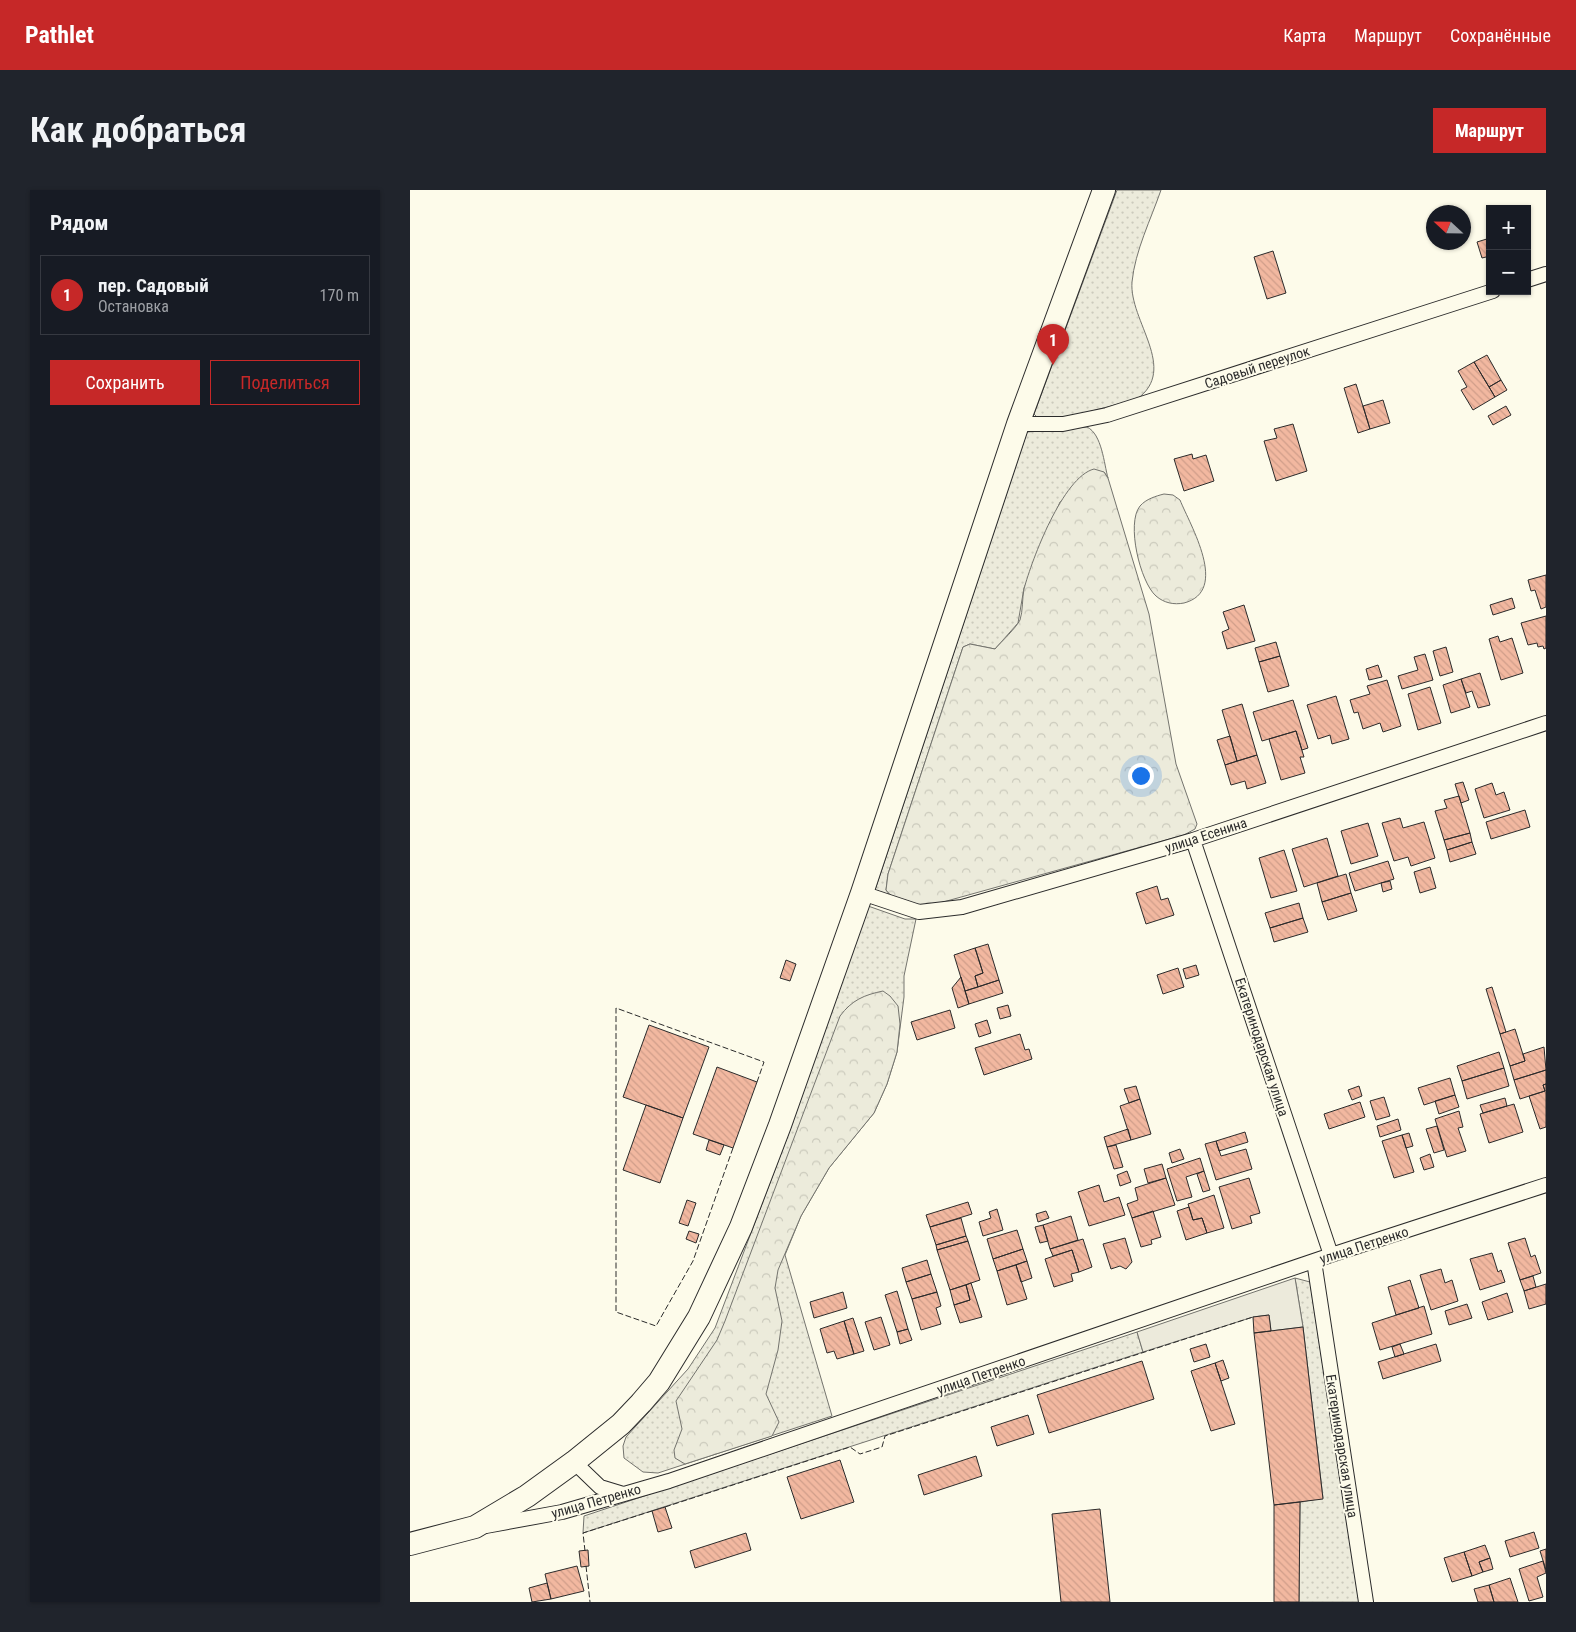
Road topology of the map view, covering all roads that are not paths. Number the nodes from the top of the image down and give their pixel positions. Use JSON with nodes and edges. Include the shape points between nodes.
{"nodes":[{"id":1,"x":1104,"y":190,"type":"edge"},
{"id":2,"x":1546,"y":274,"type":"edge"},
{"id":3,"x":1531,"y":279,"type":"edge"},
{"id":4,"x":1486,"y":293,"type":"edge"},
{"id":5,"x":1018,"y":424,"type":"junction"},
{"id":6,"x":1546,"y":723,"type":"edge"},
{"id":7,"x":1193,"y":840,"type":"junction"},
{"id":8,"x":862,"y":893,"type":"junction"},
{"id":9,"x":1546,"y":1185,"type":"edge"},
{"id":10,"x":1331,"y":1256,"type":"junction"},
{"id":11,"x":1314,"y":1261,"type":"junction"},
{"id":12,"x":574,"y":1462,"type":"junction"},
{"id":13,"x":623,"y":1494,"type":"junction"},
{"id":14,"x":475,"y":1527,"type":"junction"},
{"id":15,"x":410,"y":1544,"type":"edge"},
{"id":16,"x":1366,"y":1602,"type":"edge"}],
"edges":[{"from":1,"to":5,"type":"main road"},
{"from":2,"to":3,"type":"street"},
{"from":4,"to":5,"type":"street","name":"Садовый переулок","via":[[1107,415],[1063,424]]},
{"from":5,"to":8,"type":"main road"},
{"from":6,"to":7,"type":"street","name":"улица Есенина"},
{"from":7,"to":8,"type":"street","name":"улица Есенина","via":[[940,911],[909,910]]},
{"from":7,"to":10,"type":"street","name":"Екатеринодарская улица"},
{"from":8,"to":12,"type":"main road","via":[[780,1125],[711,1294],[659,1382],[621,1424]]},
{"from":9,"to":10,"type":"street","name":"улица Петренко"},
{"from":10,"to":11,"type":"street","name":"улица Петренко"},
{"from":11,"to":13,"type":"street","name":"улица Петренко"},
{"from":11,"to":16,"type":"street","name":"Екатеринодарская улица"},
{"from":12,"to":13,"type":"street","via":[[600,1487]]},
{"from":12,"to":14,"type":"main road"},
{"from":13,"to":14,"type":"street","name":"улица Петренко","via":[[541,1517]]},
{"from":14,"to":15,"type":"main road","name":"улица Петренко"}]}
